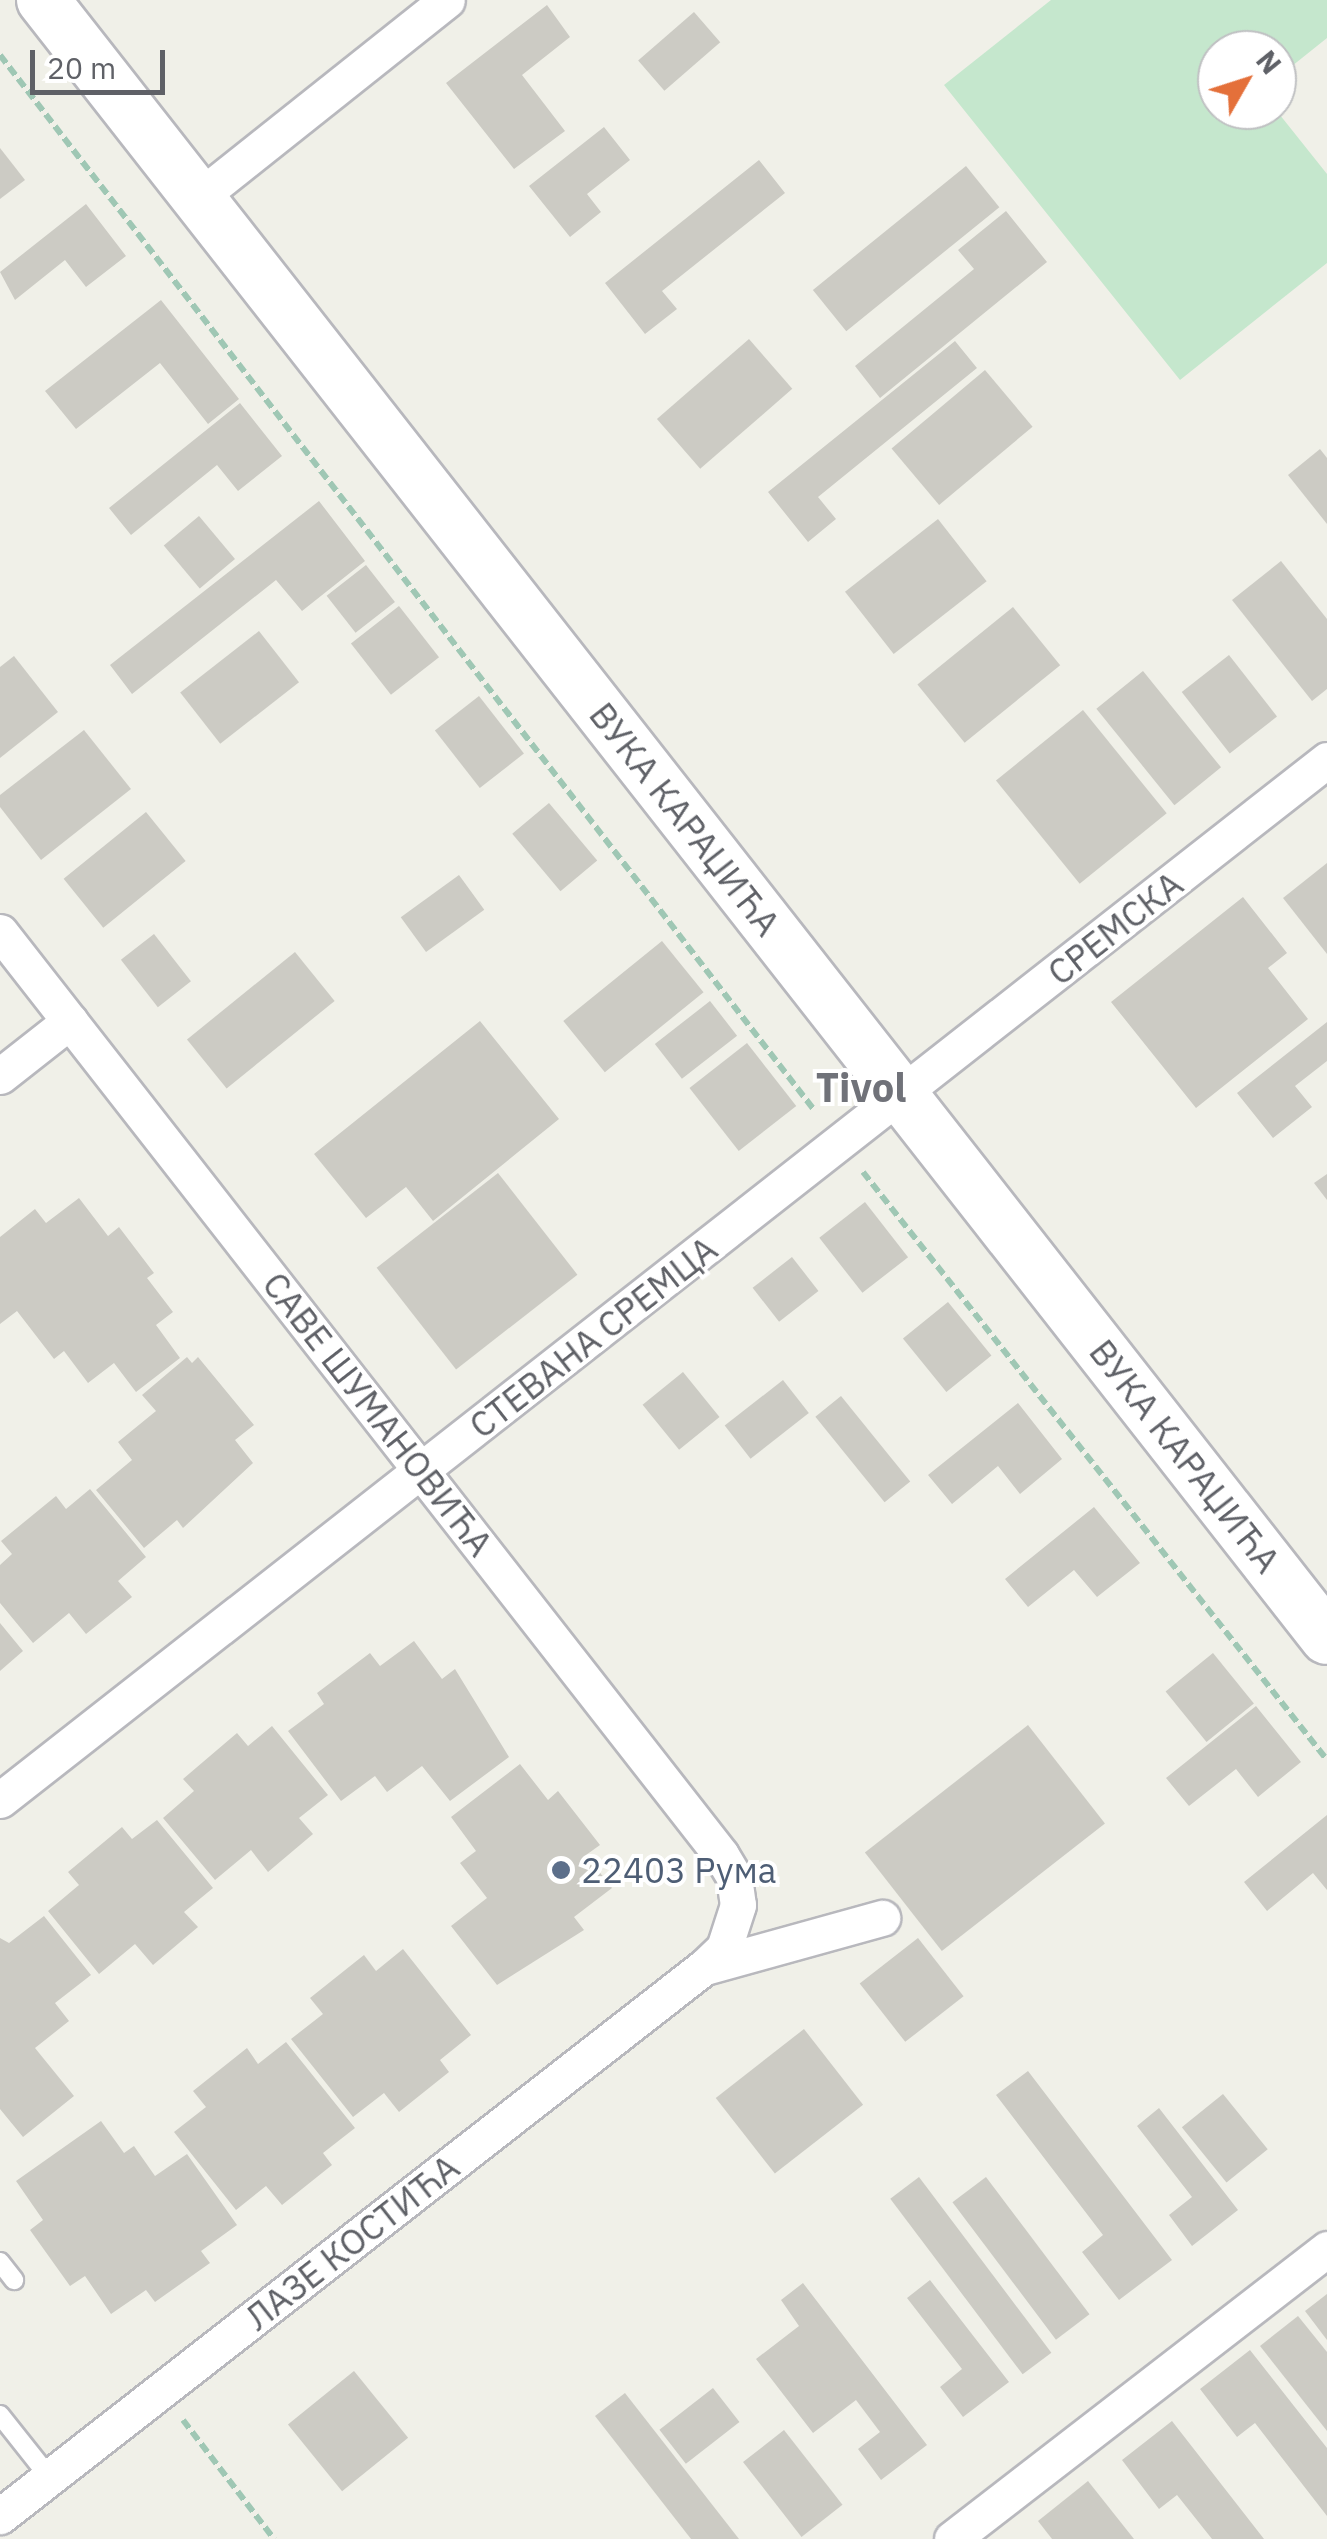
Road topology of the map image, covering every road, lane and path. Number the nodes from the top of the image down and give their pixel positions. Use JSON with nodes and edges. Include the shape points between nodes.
{"nodes":[{"id":1,"x":43,"y":0,"type":"edge"},
{"id":2,"x":447,"y":0,"type":"edge"},
{"id":3,"x":0,"y":56,"type":"edge"},
{"id":4,"x":198,"y":198,"type":"junction"},
{"id":5,"x":1327,"y":760,"type":"edge"},
{"id":6,"x":0,"y":932,"type":"edge"},
{"id":7,"x":70,"y":1021,"type":"junction"},
{"id":8,"x":0,"y":1076,"type":"edge"},
{"id":9,"x":902,"y":1096,"type":"junction"},
{"id":10,"x":842,"y":1145,"type":"junction"},
{"id":11,"x":421,"y":1470,"type":"junction"},
{"id":12,"x":1327,"y":1638,"type":"edge"},
{"id":13,"x":1327,"y":1760,"type":"edge"},
{"id":14,"x":0,"y":1800,"type":"edge"},
{"id":15,"x":738,"y":1905,"type":"joint"},
{"id":16,"x":882,"y":1918,"type":"dead end"},
{"id":17,"x":704,"y":1968,"type":"junction"},
{"id":18,"x":1327,"y":2249,"type":"edge"},
{"id":19,"x":0,"y":2262,"type":"edge"},
{"id":20,"x":14,"y":2280,"type":"dead end"},
{"id":21,"x":161,"y":2391,"type":"junction"},
{"id":22,"x":0,"y":2415,"type":"edge"},
{"id":23,"x":50,"y":2478,"type":"junction"},
{"id":24,"x":0,"y":2516,"type":"edge"},
{"id":25,"x":274,"y":2539,"type":"edge"},
{"id":26,"x":952,"y":2539,"type":"edge"}],
"edges":[{"from":1,"to":4,"type":"main road","name":"ВУКА КАРАЏИЋА"},
{"from":2,"to":4,"type":"street"},
{"from":3,"to":10,"type":"path"},
{"from":4,"to":9,"type":"main road","name":"ВУКА КАРАЏИЋА"},
{"from":5,"to":9,"type":"street","name":"СРЕМСКА"},
{"from":6,"to":7,"type":"street","name":"САВЕ ШУМАНОВИЋА"},
{"from":7,"to":8,"type":"street"},
{"from":7,"to":11,"type":"street","name":"САВЕ ШУМАНОВИЋА"},
{"from":9,"to":10,"type":"street","name":"СТЕВАНА СРЕМЦА"},
{"from":9,"to":12,"type":"main road","name":"ВУКА КАРАЏИЋА"},
{"from":10,"to":11,"type":"street","name":"СТЕВАНА СРЕМЦА"},
{"from":10,"to":13,"type":"path"},
{"from":11,"to":14,"type":"street","name":"СТЕВАНА СРЕМЦА"},
{"from":11,"to":15,"type":"street","name":"САВЕ ШУМАНОВИЋА","via":[[720,1854],[734,1877]]},
{"from":15,"to":17,"type":"street","name":"ЛАЗЕ КОСТИЋА","via":[[724,1948]]},
{"from":16,"to":17,"type":"street","name":"ЛАЗЕ КОСТИЋА"},
{"from":17,"to":21,"type":"street","name":"ЛАЗЕ КОСТИЋА"},
{"from":18,"to":26,"type":"street"},
{"from":19,"to":20,"type":"lane"},
{"from":21,"to":23,"type":"street","name":"ЛАЗЕ КОСТИЋА"},
{"from":21,"to":25,"type":"path"},
{"from":22,"to":23,"type":"lane"},
{"from":23,"to":24,"type":"street","name":"ЛАЗЕ КОСТИЋА"}]}
